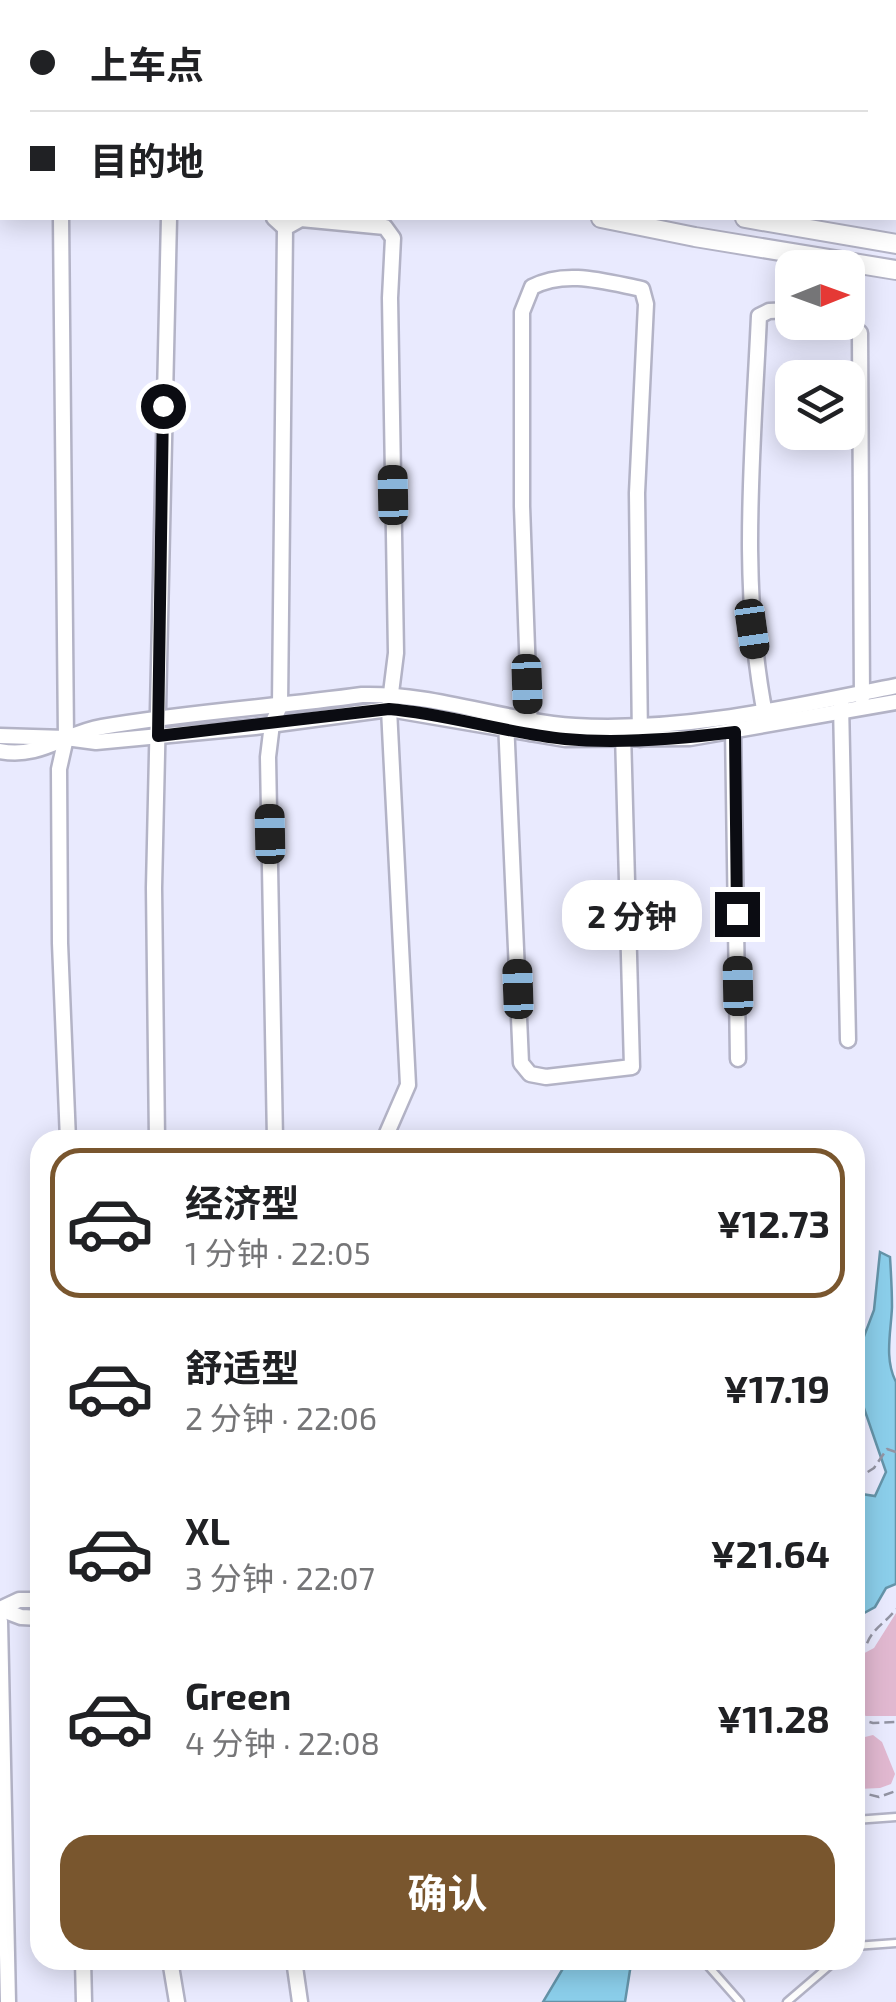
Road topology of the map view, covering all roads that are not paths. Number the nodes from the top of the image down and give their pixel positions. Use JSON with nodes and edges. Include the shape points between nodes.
{"nodes":[{"id":1,"x":62,"y":220,"type":"edge"},
{"id":2,"x":169,"y":220,"type":"edge"},
{"id":3,"x":318,"y":220,"type":"edge"},
{"id":4,"x":758,"y":220,"type":"edge"},
{"id":5,"x":638,"y":221,"type":"edge"},
{"id":6,"x":280,"y":223,"type":"edge"},
{"id":7,"x":896,"y":244,"type":"edge"},
{"id":8,"x":896,"y":270,"type":"edge"},
{"id":9,"x":775,"y":311,"type":"edge"},
{"id":10,"x":860,"y":340,"type":"edge"},
{"id":11,"x":896,"y":686,"type":"edge"},
{"id":12,"x":862,"y":701,"type":"junction"},
{"id":13,"x":391,"y":702,"type":"junction"},
{"id":14,"x":896,"y":702,"type":"edge"},
{"id":15,"x":841,"y":705,"type":"junction"},
{"id":16,"x":280,"y":706,"type":"junction"},
{"id":17,"x":731,"y":716,"type":"junction"},
{"id":18,"x":158,"y":718,"type":"junction"},
{"id":19,"x":766,"y":719,"type":"junction"},
{"id":20,"x":506,"y":722,"type":"junction"},
{"id":21,"x":272,"y":724,"type":"junction"},
{"id":22,"x":529,"y":727,"type":"junction"},
{"id":23,"x":622,"y":732,"type":"junction"},
{"id":24,"x":639,"y":732,"type":"junction"},
{"id":25,"x":735,"y":732,"type":"junction"},
{"id":26,"x":0,"y":736,"type":"edge"},
{"id":27,"x":158,"y":736,"type":"junction"},
{"id":28,"x":66,"y":738,"type":"junction"},
{"id":29,"x":0,"y":751,"type":"edge"},
{"id":30,"x":848,"y":1040,"type":"dead end"},
{"id":31,"x":738,"y":1059,"type":"dead end"},
{"id":32,"x":68,"y":1130,"type":"edge"},
{"id":33,"x":157,"y":1130,"type":"edge"},
{"id":34,"x":275,"y":1130,"type":"edge"},
{"id":35,"x":388,"y":1130,"type":"edge"},
{"id":36,"x":30,"y":1600,"type":"edge"},
{"id":37,"x":0,"y":1609,"type":"edge"},
{"id":38,"x":30,"y":1617,"type":"edge"},
{"id":39,"x":0,"y":1621,"type":"edge"},
{"id":40,"x":896,"y":1817,"type":"edge"},
{"id":41,"x":865,"y":1819,"type":"edge"},
{"id":42,"x":896,"y":1943,"type":"edge"},
{"id":43,"x":865,"y":1945,"type":"edge"},
{"id":44,"x":83,"y":1970,"type":"edge"},
{"id":45,"x":172,"y":1970,"type":"edge"},
{"id":46,"x":295,"y":1970,"type":"edge"},
{"id":47,"x":712,"y":1970,"type":"edge"},
{"id":48,"x":824,"y":1970,"type":"edge"},
{"id":49,"x":8,"y":2002,"type":"edge"},
{"id":50,"x":84,"y":2002,"type":"edge"},
{"id":51,"x":178,"y":2002,"type":"edge"},
{"id":52,"x":300,"y":2002,"type":"edge"},
{"id":53,"x":740,"y":2002,"type":"edge"},
{"id":54,"x":787,"y":2002,"type":"edge"}],
"edges":[{"from":1,"to":28,"type":"street"},
{"from":2,"to":18,"type":"street"},
{"from":3,"to":13,"type":"street","via":[[385,227],[392,238]]},
{"from":4,"to":7,"type":"street"},
{"from":5,"to":8,"type":"street"},
{"from":6,"to":16,"type":"street"},
{"from":9,"to":19,"type":"street","via":[[759,316],[750,550],[752,629]]},
{"from":10,"to":12,"type":"street"},
{"from":11,"to":12,"type":"street"},
{"from":12,"to":14,"type":"street"},
{"from":12,"to":15,"type":"street"},
{"from":13,"to":16,"type":"street"},
{"from":13,"to":20,"type":"street"},
{"from":13,"to":21,"type":"street"},
{"from":13,"to":35,"type":"street","via":[[408,1084]]},
{"from":15,"to":19,"type":"street"},
{"from":15,"to":30,"type":"street"},
{"from":16,"to":18,"type":"street"},
{"from":16,"to":21,"type":"street"},
{"from":17,"to":19,"type":"street"},
{"from":17,"to":24,"type":"street"},
{"from":17,"to":25,"type":"street"},
{"from":18,"to":27,"type":"street"},
{"from":18,"to":28,"type":"street"},
{"from":19,"to":25,"type":"street"},
{"from":20,"to":22,"type":"street"},
{"from":20,"to":23,"type":"street","via":[[521,1063],[530,1074],[546,1077],[632,1067]]},
{"from":21,"to":27,"type":"street"},
{"from":21,"to":34,"type":"street"},
{"from":22,"to":23,"type":"street","via":[[565,739]]},
{"from":22,"to":24,"type":"street","via":[[522,312],[532,287],[548,278],[593,279],[642,289],[646,304],[636,493]]},
{"from":23,"to":24,"type":"street"},
{"from":24,"to":25,"type":"street"},
{"from":25,"to":31,"type":"street"},
{"from":26,"to":28,"type":"street"},
{"from":27,"to":28,"type":"street"},
{"from":27,"to":33,"type":"street"},
{"from":28,"to":29,"type":"street","via":[[37,752]]},
{"from":28,"to":32,"type":"street","via":[[59,846]]},
{"from":36,"to":37,"type":"street"},
{"from":37,"to":38,"type":"street"},
{"from":39,"to":49,"type":"street"},
{"from":40,"to":41,"type":"lane"},
{"from":42,"to":43,"type":"lane"},
{"from":44,"to":50,"type":"street"},
{"from":45,"to":51,"type":"street"},
{"from":46,"to":52,"type":"street"},
{"from":47,"to":53,"type":"lane"},
{"from":48,"to":54,"type":"lane"}]}
